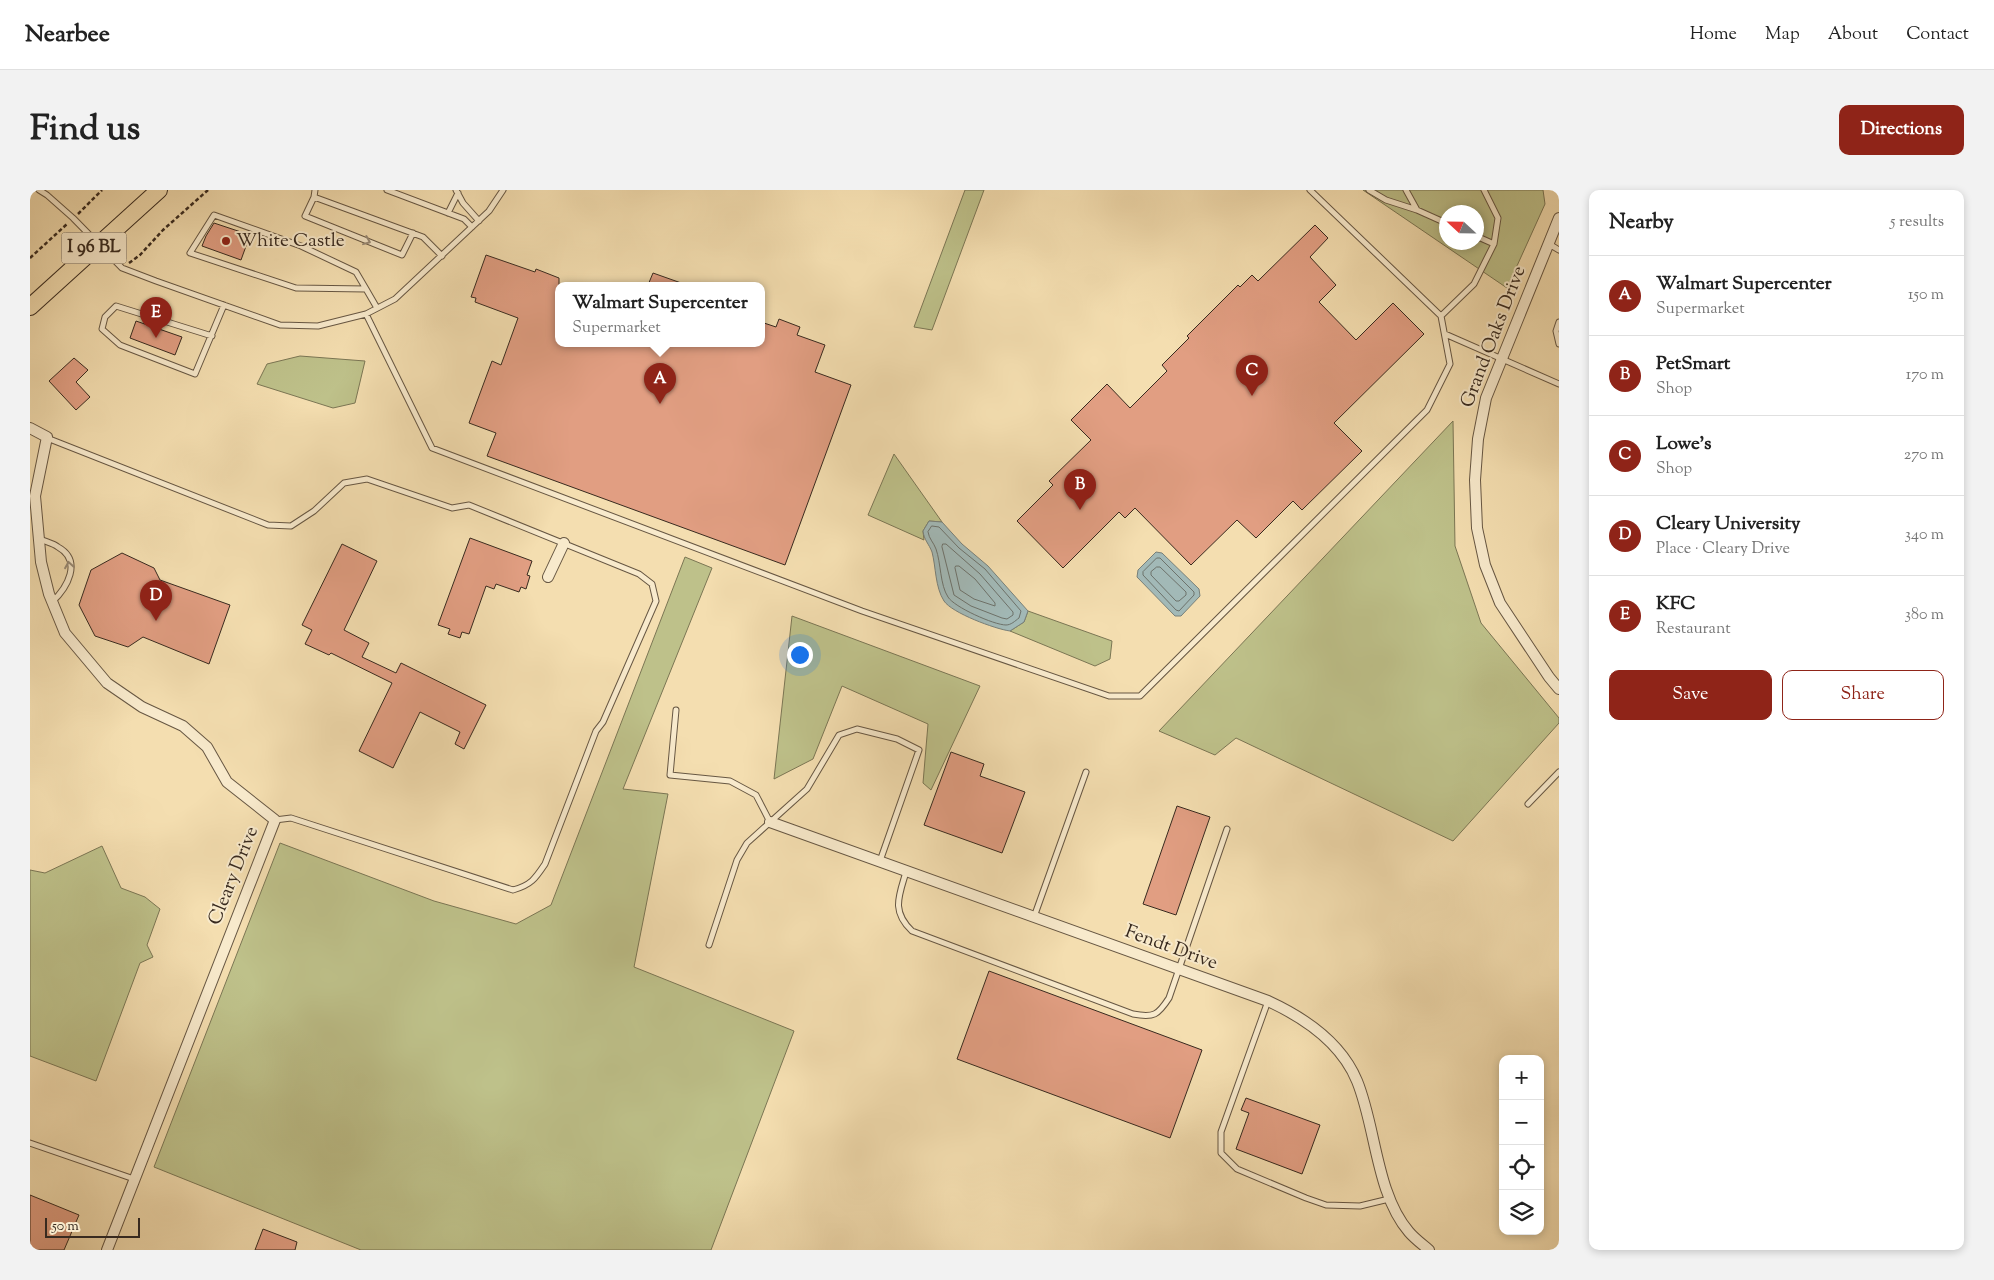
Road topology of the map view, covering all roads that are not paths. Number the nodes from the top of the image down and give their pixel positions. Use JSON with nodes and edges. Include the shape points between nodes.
{"nodes":[{"id":1,"x":38,"y":190,"type":"edge"},
{"id":2,"x":159,"y":190,"type":"edge"},
{"id":3,"x":315,"y":190,"type":"edge"},
{"id":4,"x":386,"y":190,"type":"edge"},
{"id":5,"x":503,"y":190,"type":"edge"},
{"id":6,"x":1310,"y":190,"type":"edge"},
{"id":7,"x":1370,"y":190,"type":"edge"},
{"id":8,"x":1406,"y":190,"type":"edge"},
{"id":9,"x":1484,"y":190,"type":"edge"},
{"id":10,"x":457,"y":192,"type":"edge"},
{"id":11,"x":314,"y":198,"type":"junction"},
{"id":12,"x":1417,"y":210,"type":"junction"},
{"id":13,"x":448,"y":214,"type":"junction"},
{"id":14,"x":1559,"y":218,"type":"edge"},
{"id":15,"x":479,"y":220,"type":"junction"},
{"id":16,"x":1439,"y":220,"type":"edge"},
{"id":17,"x":472,"y":227,"type":"junction"},
{"id":18,"x":414,"y":233,"type":"junction"},
{"id":19,"x":1484,"y":240,"type":"edge"},
{"id":20,"x":1549,"y":243,"type":"junction"},
{"id":21,"x":99,"y":244,"type":"junction"},
{"id":22,"x":1494,"y":244,"type":"junction"},
{"id":23,"x":1559,"y":250,"type":"edge"},
{"id":24,"x":442,"y":256,"type":"junction"},
{"id":25,"x":366,"y":289,"type":"junction"},
{"id":26,"x":224,"y":305,"type":"junction"},
{"id":27,"x":30,"y":307,"type":"edge"},
{"id":28,"x":377,"y":308,"type":"junction"},
{"id":29,"x":366,"y":314,"type":"junction"},
{"id":30,"x":1441,"y":316,"type":"junction"},
{"id":31,"x":1559,"y":322,"type":"edge"},
{"id":32,"x":1445,"y":334,"type":"junction"},
{"id":33,"x":212,"y":336,"type":"junction"},
{"id":34,"x":1559,"y":344,"type":"edge"},
{"id":35,"x":1501,"y":360,"type":"junction"},
{"id":36,"x":1559,"y":384,"type":"edge"},
{"id":37,"x":30,"y":428,"type":"edge"},
{"id":38,"x":47,"y":438,"type":"junction"},
{"id":39,"x":39,"y":539,"type":"junction"},
{"id":40,"x":564,"y":544,"type":"junction"},
{"id":41,"x":548,"y":578,"type":"dead end"},
{"id":42,"x":52,"y":602,"type":"junction"},
{"id":43,"x":1559,"y":689,"type":"edge"},
{"id":44,"x":676,"y":710,"type":"dead end"},
{"id":45,"x":1086,"y":772,"type":"dead end"},
{"id":46,"x":1559,"y":772,"type":"edge"},
{"id":47,"x":1528,"y":804,"type":"dead end"},
{"id":48,"x":275,"y":820,"type":"junction"},
{"id":49,"x":770,"y":822,"type":"junction"},
{"id":50,"x":1227,"y":830,"type":"dead end"},
{"id":51,"x":880,"y":861,"type":"junction"},
{"id":52,"x":907,"y":871,"type":"junction"},
{"id":53,"x":1034,"y":917,"type":"junction"},
{"id":54,"x":709,"y":945,"type":"dead end"},
{"id":55,"x":1179,"y":969,"type":"junction"},
{"id":56,"x":1268,"y":1001,"type":"junction"},
{"id":57,"x":30,"y":1143,"type":"edge"},
{"id":58,"x":134,"y":1179,"type":"junction"},
{"id":59,"x":1389,"y":1199,"type":"junction"},
{"id":60,"x":107,"y":1250,"type":"edge"},
{"id":61,"x":1429,"y":1250,"type":"edge"}],
"edges":[{"from":1,"to":21,"type":"lane","via":[[47,194]]},
{"from":2,"to":21,"type":"main road","number":"I 96 BL"},
{"from":3,"to":11,"type":"lane"},
{"from":4,"to":13,"type":"lane"},
{"from":5,"to":15,"type":"lane","via":[[490,211]]},
{"from":6,"to":30,"type":"lane"},
{"from":7,"to":12,"type":"lane","via":[[1386,200]]},
{"from":8,"to":12,"type":"lane"},
{"from":9,"to":22,"type":"lane","via":[[1498,218]]},
{"from":10,"to":13,"type":"lane"},
{"from":10,"to":15,"type":"lane"},
{"from":11,"to":18,"type":"lane"},
{"from":11,"to":18,"type":"lane","one_way":true,"via":[[305,216],[402,255]]},
{"from":12,"to":16,"type":"lane"},
{"from":13,"to":17,"type":"lane","via":[[464,219]]},
{"from":14,"to":20,"type":"street","name":"Grand Oaks Drive"},
{"from":15,"to":17,"type":"lane"},
{"from":17,"to":24,"type":"lane"},
{"from":18,"to":24,"type":"lane","via":[[423,237]]},
{"from":19,"to":22,"type":"lane"},
{"from":20,"to":23,"type":"lane"},
{"from":20,"to":35,"type":"street","name":"Grand Oaks Drive"},
{"from":21,"to":26,"type":"lane","via":[[122,268]]},
{"from":21,"to":27,"type":"main road","number":"I 96 BL"},
{"from":22,"to":30,"type":"lane","via":[[1474,284]]},
{"from":24,"to":28,"type":"lane","via":[[395,299]]},
{"from":25,"to":25,"type":"lane","via":[[296,288],[190,253],[214,215],[301,246],[356,272]]},
{"from":25,"to":28,"type":"lane"},
{"from":26,"to":29,"type":"lane","via":[[280,325],[318,326]]},
{"from":26,"to":33,"type":"lane"},
{"from":28,"to":29,"type":"lane"},
{"from":29,"to":32,"type":"lane","via":[[432,448],[862,611],[1109,696],[1140,696],[1427,410],[1450,364]]},
{"from":30,"to":32,"type":"lane"},
{"from":31,"to":34,"type":"lane","via":[[1556,331]]},
{"from":32,"to":35,"type":"lane"},
{"from":33,"to":33,"type":"lane","via":[[195,374],[120,345],[102,329],[105,317],[116,306]]},
{"from":35,"to":36,"type":"lane"},
{"from":35,"to":43,"type":"street","name":"Grand Oaks Drive","via":[[1486,398],[1478,438],[1475,480],[1477,528],[1485,566],[1500,603]]},
{"from":37,"to":38,"type":"street"},
{"from":38,"to":39,"type":"street","name":"Cleary Drive","via":[[34,496]]},
{"from":38,"to":40,"type":"lane","via":[[268,526],[291,526],[314,512],[344,483],[367,479],[452,508],[469,505]]},
{"from":39,"to":42,"type":"street","name":"Cleary Drive","via":[[41,562]]},
{"from":42,"to":39,"type":"lane","one_way":true,"via":[[70,579],[71,564],[67,554]]},
{"from":40,"to":41,"type":"street"},
{"from":40,"to":48,"type":"lane","via":[[638,574],[652,584],[656,601],[603,722],[596,731],[545,864],[536,878],[513,890],[291,818]]},
{"from":42,"to":48,"type":"street","name":"Cleary Drive","via":[[65,633],[107,684],[142,707],[183,726],[207,747],[227,782]]},
{"from":44,"to":49,"type":"lane","via":[[670,775],[730,781],[756,795]]},
{"from":45,"to":53,"type":"lane"},
{"from":46,"to":47,"type":"lane"},
{"from":48,"to":58,"type":"street","name":"Cleary Drive"},
{"from":49,"to":51,"type":"street","name":"Fendt Drive"},
{"from":49,"to":51,"type":"lane","via":[[807,789],[839,735],[857,729],[897,739],[919,750]]},
{"from":49,"to":54,"type":"lane","via":[[747,843],[737,860]]},
{"from":50,"to":55,"type":"lane"},
{"from":51,"to":52,"type":"street","name":"Fendt Drive"},
{"from":52,"to":53,"type":"street","name":"Fendt Drive"},
{"from":52,"to":55,"type":"lane","via":[[897,910],[902,922],[912,931],[1133,1014],[1148,1017],[1160,1011],[1169,998]]},
{"from":53,"to":55,"type":"street","name":"Fendt Drive"},
{"from":55,"to":56,"type":"street","name":"Fendt Drive"},
{"from":56,"to":59,"type":"street","name":"Fendt Drive","via":[[1311,1024],[1329,1040],[1357,1079]]},
{"from":56,"to":59,"type":"lane","via":[[1221,1132],[1221,1153],[1237,1170],[1326,1205],[1360,1206]]},
{"from":57,"to":58,"type":"lane"},
{"from":58,"to":60,"type":"street","name":"Cleary Drive"},
{"from":59,"to":61,"type":"street","name":"Fendt Drive","via":[[1408,1232]]}]}
